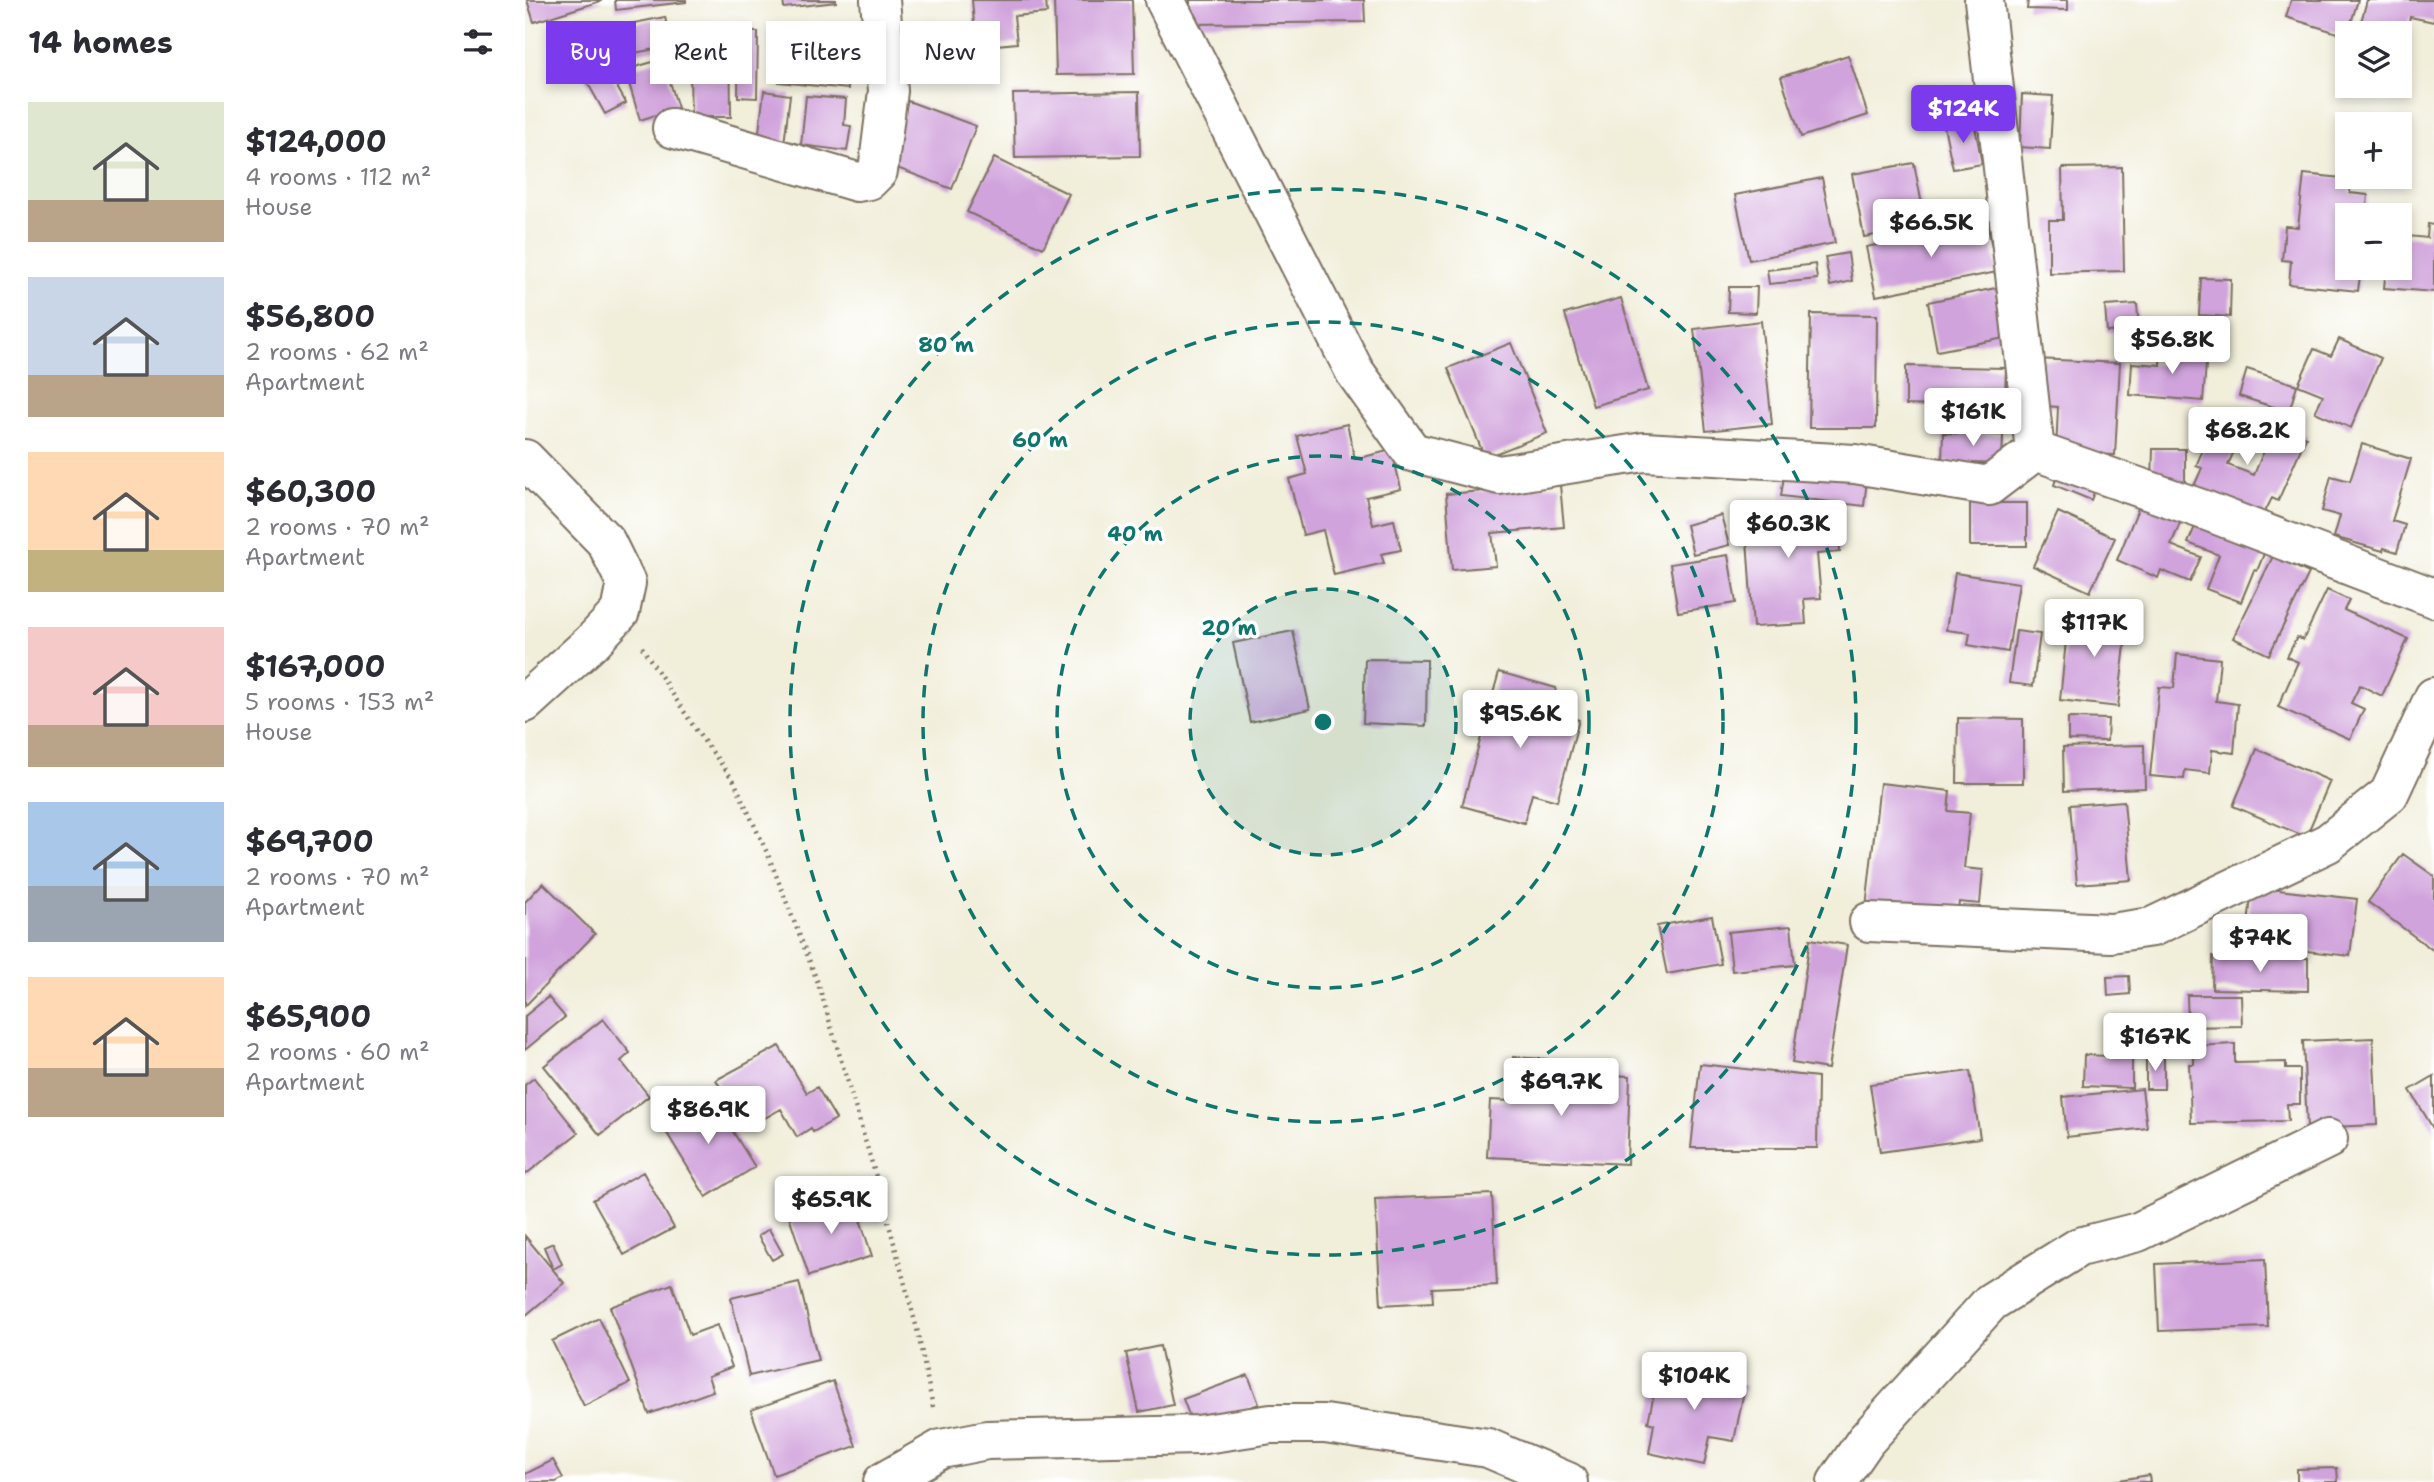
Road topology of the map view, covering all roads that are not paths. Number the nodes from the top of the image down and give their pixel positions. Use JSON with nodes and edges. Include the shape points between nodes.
{"nodes":[{"id":1,"x":880,"y":0,"type":"edge"},
{"id":2,"x":1165,"y":0,"type":"edge"},
{"id":3,"x":1984,"y":0,"type":"edge"},
{"id":4,"x":672,"y":128,"type":"dead end"},
{"id":5,"x":2035,"y":451,"type":"junction"},
{"id":6,"x":525,"y":460,"type":"edge"},
{"id":7,"x":2434,"y":597,"type":"edge"},
{"id":8,"x":2434,"y":697,"type":"edge"},
{"id":9,"x":525,"y":703,"type":"edge"},
{"id":10,"x":1869,"y":922,"type":"dead end"},
{"id":11,"x":2328,"y":1139,"type":"dead end"},
{"id":12,"x":883,"y":1482,"type":"edge"},
{"id":13,"x":1568,"y":1482,"type":"edge"},
{"id":14,"x":1837,"y":1482,"type":"edge"}],
"edges":[{"from":1,"to":4,"type":"street","via":[[888,92],[878,171],[869,180],[857,182]]},
{"from":2,"to":5,"type":"street","via":[[1355,372],[1412,453],[1499,475],[1644,452],[1855,464],[1989,486]]},
{"from":3,"to":5,"type":"street"},
{"from":5,"to":7,"type":"street","via":[[2207,510]]},
{"from":6,"to":9,"type":"street","via":[[606,542],[626,583],[620,612]]},
{"from":8,"to":10,"type":"street","via":[[2389,794],[2382,800],[2328,843],[2152,927],[2111,933]]},
{"from":11,"to":14,"type":"street","via":[[2139,1232],[2080,1247],[1991,1302],[1865,1440]]},
{"from":12,"to":13,"type":"street","via":[[941,1449],[987,1440],[1198,1435],[1271,1424],[1325,1424],[1487,1448]]}]}
